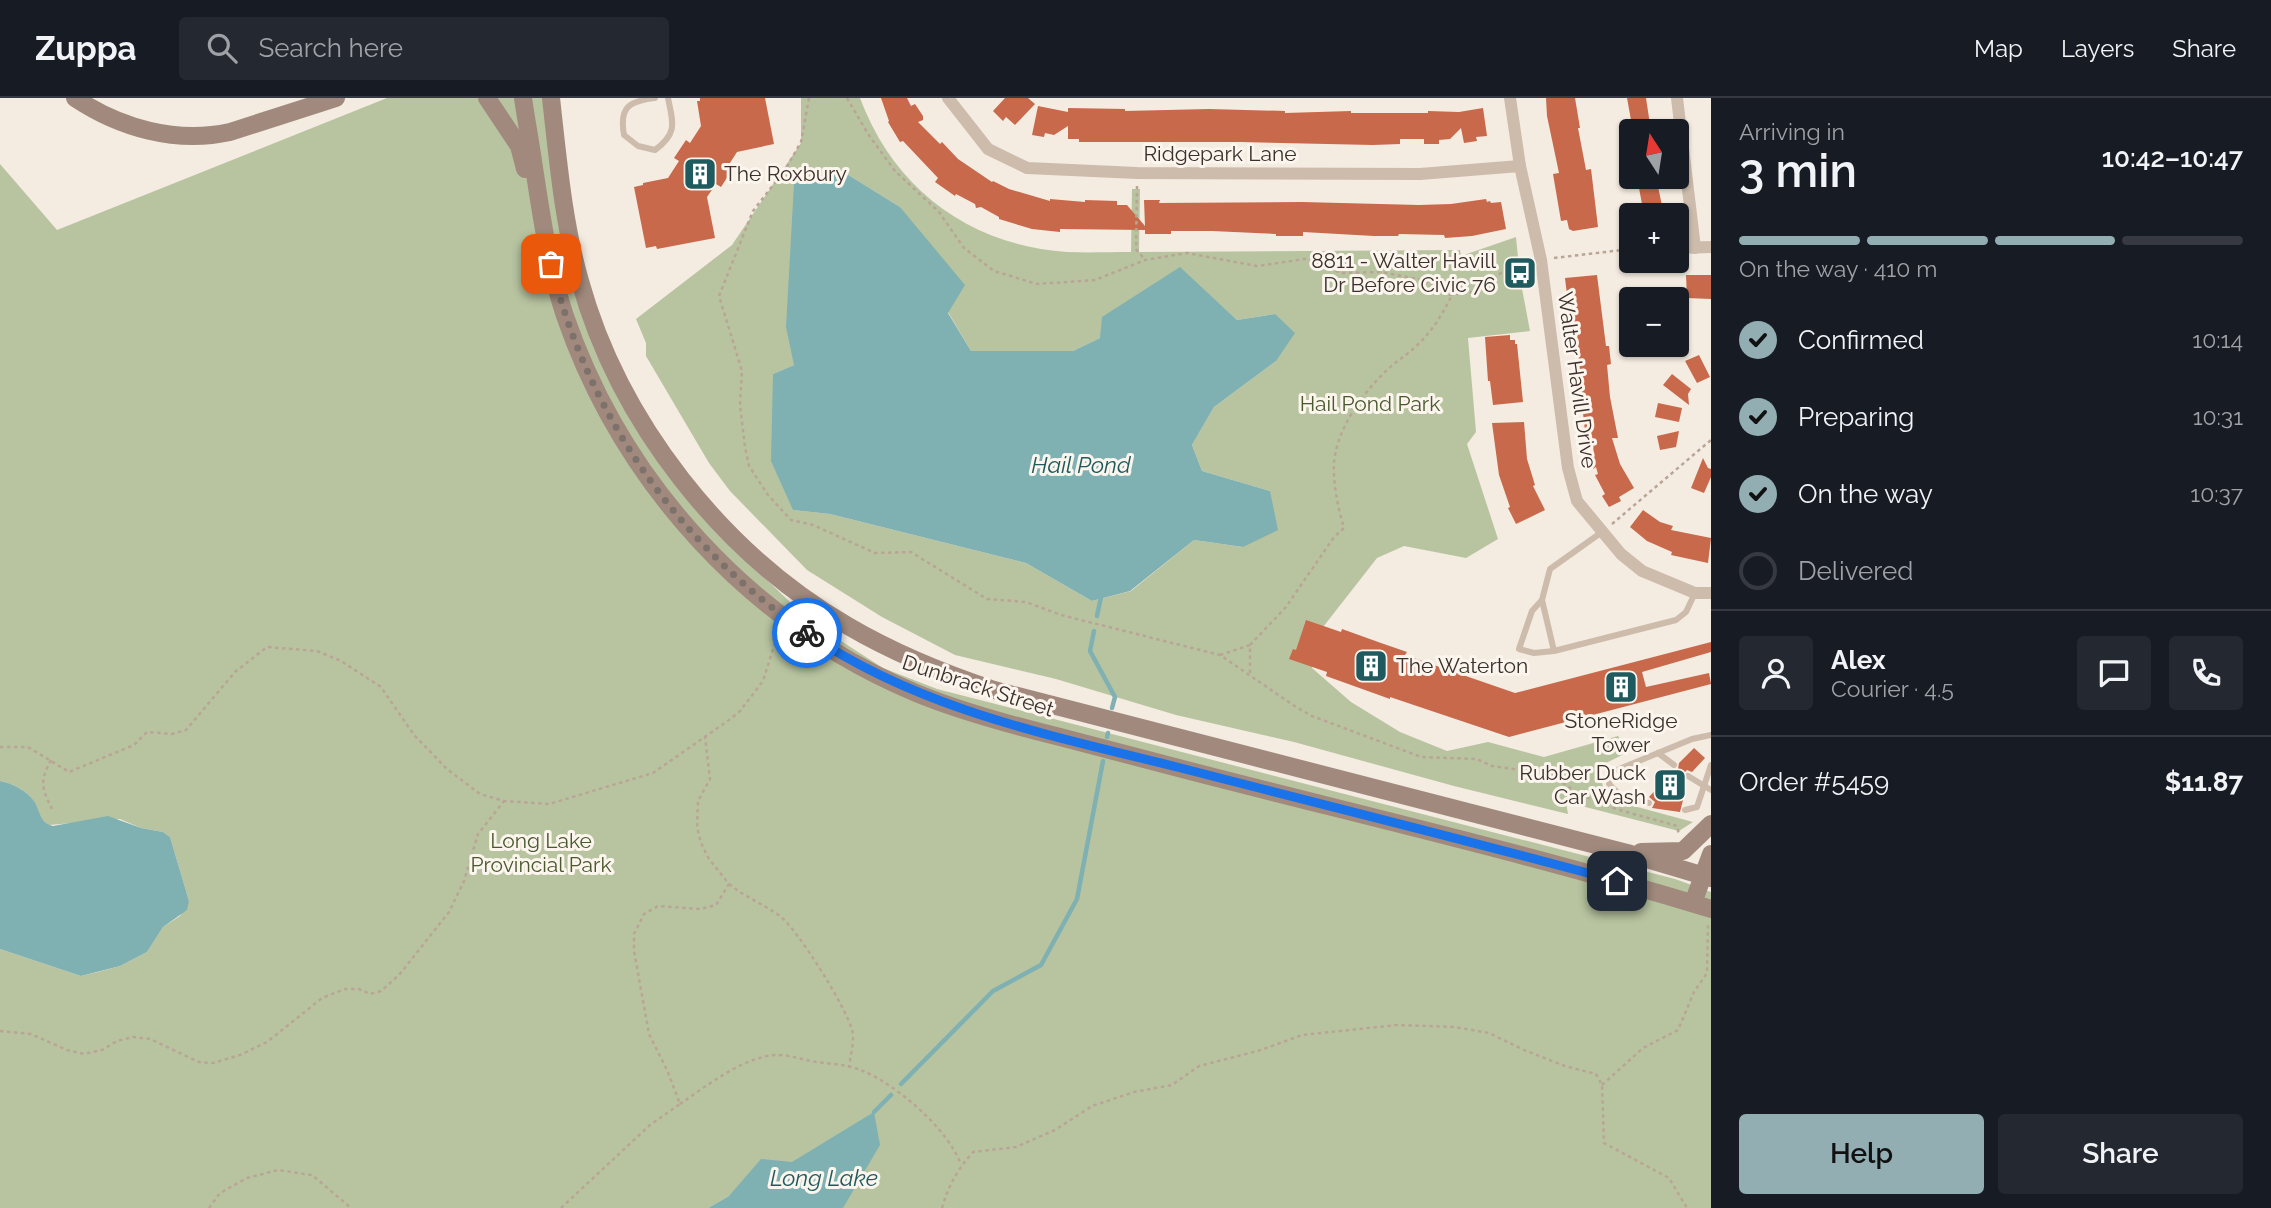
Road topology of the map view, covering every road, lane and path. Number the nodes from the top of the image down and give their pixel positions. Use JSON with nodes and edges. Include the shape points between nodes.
{"nodes":[{"id":1,"x":75,"y":98,"type":"edge"},
{"id":2,"x":336,"y":98,"type":"edge"},
{"id":3,"x":487,"y":98,"type":"edge"},
{"id":4,"x":523,"y":98,"type":"edge"},
{"id":5,"x":551,"y":98,"type":"edge"},
{"id":6,"x":560,"y":98,"type":"edge"},
{"id":7,"x":655,"y":98,"type":"edge"},
{"id":8,"x":668,"y":98,"type":"edge"},
{"id":9,"x":809,"y":98,"type":"edge"},
{"id":10,"x":847,"y":98,"type":"edge"},
{"id":11,"x":948,"y":98,"type":"edge"},
{"id":12,"x":1510,"y":98,"type":"edge"},
{"id":13,"x":1677,"y":98,"type":"edge"},
{"id":14,"x":557,"y":142,"type":"junction"},
{"id":15,"x":1521,"y":166,"type":"junction"},
{"id":16,"x":1137,"y":173,"type":"junction"},
{"id":17,"x":539,"y":205,"type":"junction"},
{"id":18,"x":1711,"y":247,"type":"edge"},
{"id":19,"x":1689,"y":248,"type":"edge"},
{"id":20,"x":1695,"y":248,"type":"junction"},
{"id":21,"x":1619,"y":250,"type":"edge"},
{"id":22,"x":1145,"y":260,"type":"junction"},
{"id":23,"x":1541,"y":260,"type":"junction"},
{"id":24,"x":1452,"y":294,"type":"junction"},
{"id":25,"x":1711,"y":440,"type":"edge"},
{"id":26,"x":1602,"y":532,"type":"junction"},
{"id":27,"x":1695,"y":593,"type":"junction"},
{"id":28,"x":1711,"y":593,"type":"edge"},
{"id":29,"x":1542,"y":600,"type":"junction"},
{"id":30,"x":783,"y":616,"type":"junction"},
{"id":31,"x":1250,"y":645,"type":"junction"},
{"id":32,"x":1554,"y":651,"type":"junction"},
{"id":33,"x":1220,"y":655,"type":"junction"},
{"id":34,"x":1250,"y":675,"type":"junction"},
{"id":35,"x":705,"y":737,"type":"junction"},
{"id":36,"x":1709,"y":738,"type":"edge"},
{"id":37,"x":0,"y":747,"type":"edge"},
{"id":38,"x":1658,"y":753,"type":"junction"},
{"id":39,"x":52,"y":760,"type":"junction"},
{"id":40,"x":1674,"y":765,"type":"dead end"},
{"id":41,"x":1711,"y":765,"type":"edge"},
{"id":42,"x":1688,"y":776,"type":"dead end"},
{"id":43,"x":1708,"y":788,"type":"edge"},
{"id":44,"x":504,"y":801,"type":"junction"},
{"id":45,"x":1648,"y":803,"type":"dead end"},
{"id":46,"x":52,"y":809,"type":"dead end"},
{"id":47,"x":1685,"y":810,"type":"dead end"},
{"id":48,"x":1711,"y":824,"type":"edge"},
{"id":49,"x":1683,"y":851,"type":"junction"},
{"id":50,"x":1627,"y":853,"type":"junction"},
{"id":51,"x":1711,"y":854,"type":"edge"},
{"id":52,"x":1706,"y":876,"type":"edge"},
{"id":53,"x":729,"y":884,"type":"junction"},
{"id":54,"x":1693,"y":903,"type":"junction"},
{"id":55,"x":1709,"y":916,"type":"edge"},
{"id":56,"x":0,"y":1031,"type":"edge"},
{"id":57,"x":849,"y":1068,"type":"junction"},
{"id":58,"x":1602,"y":1085,"type":"junction"},
{"id":59,"x":680,"y":1104,"type":"junction"},
{"id":60,"x":961,"y":1165,"type":"junction"},
{"id":61,"x":209,"y":1208,"type":"edge"},
{"id":62,"x":351,"y":1208,"type":"edge"},
{"id":63,"x":561,"y":1208,"type":"edge"},
{"id":64,"x":942,"y":1208,"type":"edge"},
{"id":65,"x":1686,"y":1208,"type":"edge"}],
"edges":[{"from":1,"to":2,"type":"main road","via":[[135,127],[191,136],[230,132]]},
{"from":3,"to":17,"type":"main road","via":[[519,146]]},
{"from":4,"to":17,"type":"main road","name":"Dunbrack Street"},
{"from":5,"to":14,"type":"main road","name":"Dunbrack Street"},
{"from":6,"to":14,"type":"main road"},
{"from":7,"to":8,"type":"lane","via":[[628,105],[622,120],[624,135],[638,146],[655,150],[668,141],[674,125]]},
{"from":9,"to":33,"type":"path","via":[[801,142],[753,211],[719,296],[742,371],[740,404],[749,466],[768,495],[791,520],[875,553],[911,552],[987,599],[1026,602]]},
{"from":10,"to":22,"type":"path","via":[[895,171],[939,212],[964,248],[994,271],[1037,284],[1095,280]]},
{"from":11,"to":16,"type":"street","name":"Ridgepark Lane","via":[[988,149],[1027,168]]},
{"from":12,"to":15,"type":"street","name":"Walter Havill Drive"},
{"from":13,"to":20,"type":"street"},
{"from":14,"to":50,"type":"main road","name":"Dunbrack Street","via":[[563,206],[581,285],[626,394],[670,464],[721,526],[780,580],[847,626],[918,663],[994,690]]},
{"from":15,"to":16,"type":"street","name":"Ridgepark Lane","via":[[1420,174]]},
{"from":15,"to":23,"type":"street","name":"Walter Havill Drive"},
{"from":16,"to":22,"type":"path","via":[[1136,249]]},
{"from":17,"to":30,"type":"main road","name":"Dunbrack Street","via":[[564,313],[618,432],[696,538]]},
{"from":18,"to":20,"type":"street"},
{"from":19,"to":20,"type":"street"},
{"from":21,"to":23,"type":"path"},
{"from":22,"to":24,"type":"path","via":[[1187,253],[1257,266],[1304,259],[1341,273],[1381,272],[1423,280]]},
{"from":23,"to":24,"type":"path","via":[[1501,273],[1475,292]]},
{"from":23,"to":26,"type":"street","name":"Walter Havill Drive","via":[[1568,468],[1577,501]]},
{"from":24,"to":31,"type":"path","via":[[1438,323],[1356,404],[1334,465],[1344,528],[1286,607]]},
{"from":25,"to":26,"type":"path"},
{"from":26,"to":27,"type":"street","name":"Walter Havill Drive","via":[[1642,571]]},
{"from":26,"to":29,"type":"lane","via":[[1550,569]]},
{"from":27,"to":28,"type":"street","name":"Walter Havill Drive"},
{"from":27,"to":32,"type":"lane","via":[[1686,612],[1676,620]]},
{"from":29,"to":32,"type":"lane"},
{"from":29,"to":32,"type":"lane","via":[[1532,611],[1519,649]]},
{"from":30,"to":35,"type":"path","via":[[763,681],[740,711]]},
{"from":30,"to":54,"type":"main road","name":"Dunbrack Street","via":[[867,670],[974,713]]},
{"from":31,"to":33,"type":"path"},
{"from":31,"to":34,"type":"path"},
{"from":33,"to":34,"type":"path"},
{"from":34,"to":49,"type":"path","via":[[1312,716],[1421,757],[1477,759],[1492,766],[1550,771],[1576,792],[1677,826]]},
{"from":35,"to":44,"type":"path","via":[[653,773],[549,804]]},
{"from":35,"to":53,"type":"path","via":[[710,779],[698,801],[697,827],[709,859]]},
{"from":36,"to":38,"type":"lane","via":[[1692,739]]},
{"from":37,"to":39,"type":"path","via":[[28,747]]},
{"from":38,"to":40,"type":"lane"},
{"from":38,"to":45,"type":"lane","via":[[1612,772],[1609,784],[1621,796]]},
{"from":39,"to":44,"type":"path","via":[[69,772],[134,745],[147,732],[186,730],[235,672],[267,647],[317,651],[381,687],[414,735],[447,769],[480,794]]},
{"from":39,"to":46,"type":"path","via":[[42,777]]},
{"from":41,"to":43,"type":"lane"},
{"from":42,"to":43,"type":"lane"},
{"from":43,"to":47,"type":"lane","via":[[1698,807]]},
{"from":44,"to":56,"type":"path","via":[[478,834],[449,912],[381,991],[345,989],[322,999],[267,1042],[213,1063],[199,1062],[150,1039],[133,1037],[84,1054],[32,1034]]},
{"from":48,"to":49,"type":"main road"},
{"from":49,"to":50,"type":"main road"},
{"from":50,"to":52,"type":"main road","name":"Dunbrack Street"},
{"from":51,"to":52,"type":"main road"},
{"from":52,"to":54,"type":"main road"},
{"from":53,"to":57,"type":"path","via":[[781,917],[804,943],[853,1032]]},
{"from":53,"to":59,"type":"path","via":[[716,905],[700,909],[658,906],[644,914],[634,934],[649,1034]]},
{"from":54,"to":55,"type":"main road","name":"Dunbrack Street"},
{"from":55,"to":58,"type":"path","via":[[1707,973],[1678,1030],[1643,1048]]},
{"from":57,"to":59,"type":"path","via":[[776,1055],[721,1076]]},
{"from":57,"to":60,"type":"path","via":[[893,1087],[941,1132]]},
{"from":58,"to":60,"type":"path","via":[[1597,1074],[1555,1062],[1489,1033],[1397,1025],[1326,1032],[1199,1066],[1172,1085],[1092,1106],[1055,1130],[1016,1147],[973,1152]]},
{"from":58,"to":65,"type":"path","via":[[1604,1143],[1669,1178]]},
{"from":59,"to":63,"type":"path","via":[[650,1125]]},
{"from":60,"to":64,"type":"path"},
{"from":61,"to":62,"type":"path","via":[[220,1193],[247,1178],[278,1170],[312,1175]]}]}
